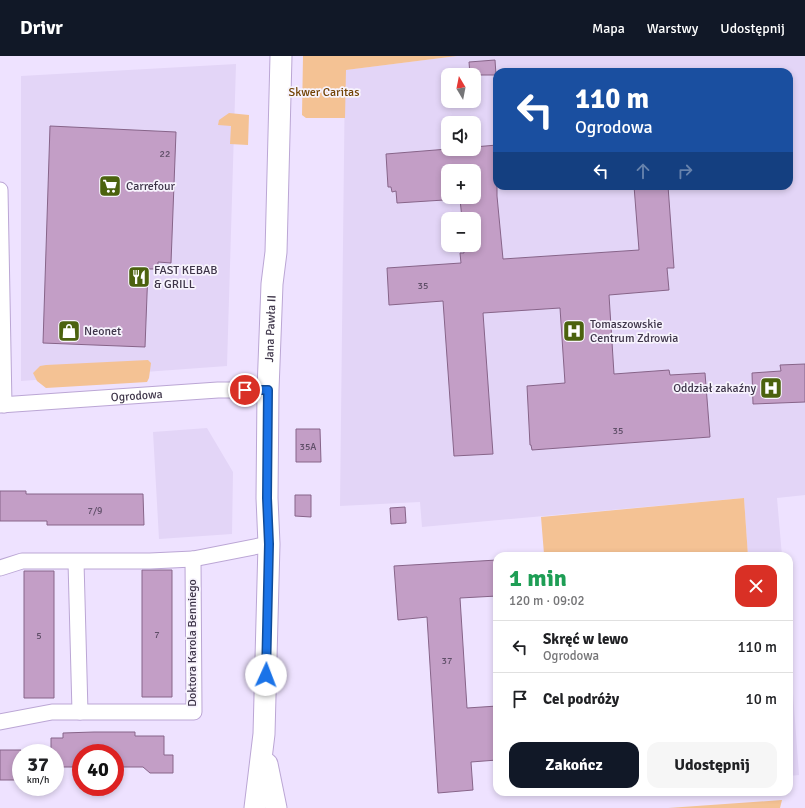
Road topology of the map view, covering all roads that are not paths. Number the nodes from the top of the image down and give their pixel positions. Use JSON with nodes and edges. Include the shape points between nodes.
{"nodes":[{"id":1,"x":281,"y":56,"type":"edge"},
{"id":2,"x":0,"y":190,"type":"edge"},
{"id":3,"x":1,"y":278,"type":"edge"},
{"id":4,"x":268,"y":390,"type":"junction"},
{"id":5,"x":2,"y":405,"type":"edge"},
{"id":6,"x":269,"y":544,"type":"junction"},
{"id":7,"x":193,"y":559,"type":"junction"},
{"id":8,"x":76,"y":562,"type":"junction"},
{"id":9,"x":0,"y":568,"type":"edge"},
{"id":10,"x":80,"y":712,"type":"junction"},
{"id":11,"x":0,"y":722,"type":"edge"},
{"id":12,"x":263,"y":746,"type":"junction"},
{"id":13,"x":255,"y":808,"type":"edge"},
{"id":14,"x":276,"y":808,"type":"edge"}],
"edges":[{"from":1,"to":4,"type":"street","name":"Jana Pawła II","via":[[276,244]]},
{"from":2,"to":3,"type":"street","name":"Ogrodowa"},
{"from":3,"to":5,"type":"street","name":"Ogrodowa"},
{"from":4,"to":5,"type":"street","name":"Ogrodowa","via":[[218,390]]},
{"from":4,"to":6,"type":"street","name":"Jana Pawła II"},
{"from":6,"to":7,"type":"street"},
{"from":6,"to":12,"type":"street","name":"Jana Pawła II"},
{"from":7,"to":8,"type":"street"},
{"from":7,"to":10,"type":"street","name":"Doktora Karola Benniego","via":[[194,712]]},
{"from":8,"to":9,"type":"street","via":[[22,561]]},
{"from":8,"to":10,"type":"street"},
{"from":10,"to":11,"type":"street","name":"Doktora Karola Benniego","via":[[52,712]]},
{"from":12,"to":13,"type":"street","name":"Jana Pawła II"},
{"from":12,"to":14,"type":"street","name":"Jana Pawła II"}]}
